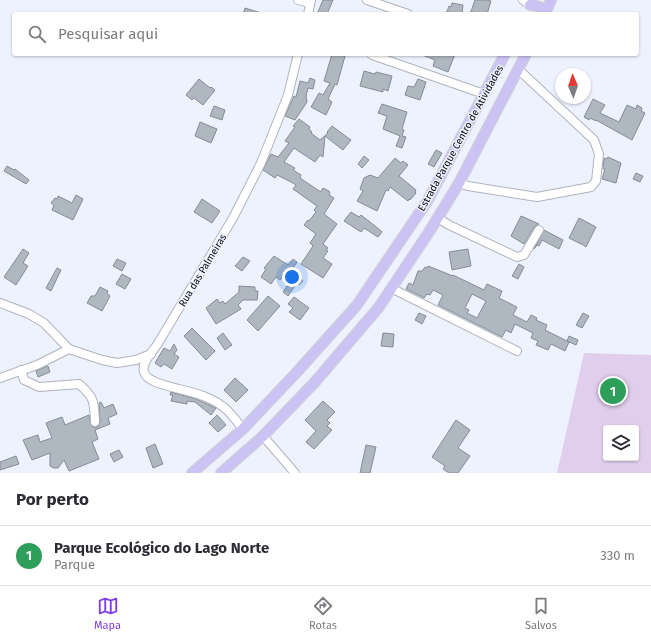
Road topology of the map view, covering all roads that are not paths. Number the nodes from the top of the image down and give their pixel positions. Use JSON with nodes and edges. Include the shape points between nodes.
{"nodes":[{"id":1,"x":298,"y":0,"type":"edge"},
{"id":2,"x":368,"y":0,"type":"edge"},
{"id":3,"x":551,"y":0,"type":"edge"},
{"id":4,"x":311,"y":1,"type":"edge"},
{"id":5,"x":528,"y":5,"type":"edge"},
{"id":6,"x":308,"y":12,"type":"edge"},
{"id":7,"x":402,"y":12,"type":"edge"},
{"id":8,"x":543,"y":12,"type":"edge"},
{"id":9,"x":545,"y":12,"type":"edge"},
{"id":10,"x":298,"y":56,"type":"edge"},
{"id":11,"x":378,"y":56,"type":"edge"},
{"id":12,"x":504,"y":56,"type":"edge"},
{"id":13,"x":525,"y":56,"type":"edge"},
{"id":14,"x":519,"y":70,"type":"junction"},
{"id":15,"x":484,"y":94,"type":"junction"},
{"id":16,"x":459,"y":183,"type":"junction"},
{"id":17,"x":438,"y":218,"type":"junction"},
{"id":18,"x":539,"y":230,"type":"dead end"},
{"id":19,"x":391,"y":288,"type":"junction"},
{"id":20,"x":0,"y":303,"type":"edge"},
{"id":21,"x":69,"y":349,"type":"junction"},
{"id":22,"x":517,"y":351,"type":"dead end"},
{"id":23,"x":151,"y":354,"type":"junction"},
{"id":24,"x":21,"y":370,"type":"junction"},
{"id":25,"x":0,"y":378,"type":"edge"},
{"id":26,"x":95,"y":422,"type":"dead end"},
{"id":27,"x":244,"y":429,"type":"junction"},
{"id":28,"x":263,"y":436,"type":"junction"},
{"id":29,"x":192,"y":473,"type":"edge"},
{"id":30,"x":221,"y":473,"type":"edge"},
{"id":31,"x":294,"y":473,"type":"edge"}],
"edges":[{"from":1,"to":4,"type":"street"},
{"from":2,"to":7,"type":"street"},
{"from":3,"to":9,"type":"main road"},
{"from":4,"to":6,"type":"street"},
{"from":5,"to":8,"type":"main road","via":[[537,5]]},
{"from":10,"to":23,"type":"street","name":"Rua das Palmeiras","via":[[288,95],[261,164],[233,218]]},
{"from":11,"to":15,"type":"street"},
{"from":12,"to":15,"type":"main road","name":"Estrada Parque Centro de Atividades"},
{"from":13,"to":14,"type":"main road","name":"Estrada Parque Centro de Atividades"},
{"from":14,"to":16,"type":"main road","name":"Estrada Parque Centro de Atividades"},
{"from":14,"to":16,"type":"street","via":[[594,140],[599,154],[596,181],[591,186],[536,197]]},
{"from":15,"to":27,"type":"main road","name":"Estrada Parque Centro de Atividades","via":[[428,200],[357,305]]},
{"from":16,"to":17,"type":"main road","name":"Estrada Parque Centro de Atividades"},
{"from":17,"to":18,"type":"street","via":[[517,257],[524,255]]},
{"from":17,"to":19,"type":"main road","name":"Estrada Parque Centro de Atividades"},
{"from":19,"to":22,"type":"street"},
{"from":19,"to":28,"type":"main road","name":"Estrada Parque Centro de Atividades","via":[[379,307],[315,382]]},
{"from":20,"to":21,"type":"street","via":[[44,323]]},
{"from":21,"to":23,"type":"street","via":[[116,363],[136,360]]},
{"from":21,"to":24,"type":"street"},
{"from":23,"to":27,"type":"street","name":"Rua das Palmeiras","via":[[144,368],[147,378],[201,395],[226,410]]},
{"from":24,"to":25,"type":"street"},
{"from":24,"to":26,"type":"street","via":[[24,380],[39,387],[79,384],[94,401]]},
{"from":27,"to":29,"type":"main road","name":"Estrada Parque Centro de Atividades"},
{"from":28,"to":30,"type":"main road","name":"Estrada Parque Centro de Atividades"},
{"from":28,"to":31,"type":"street"}]}
